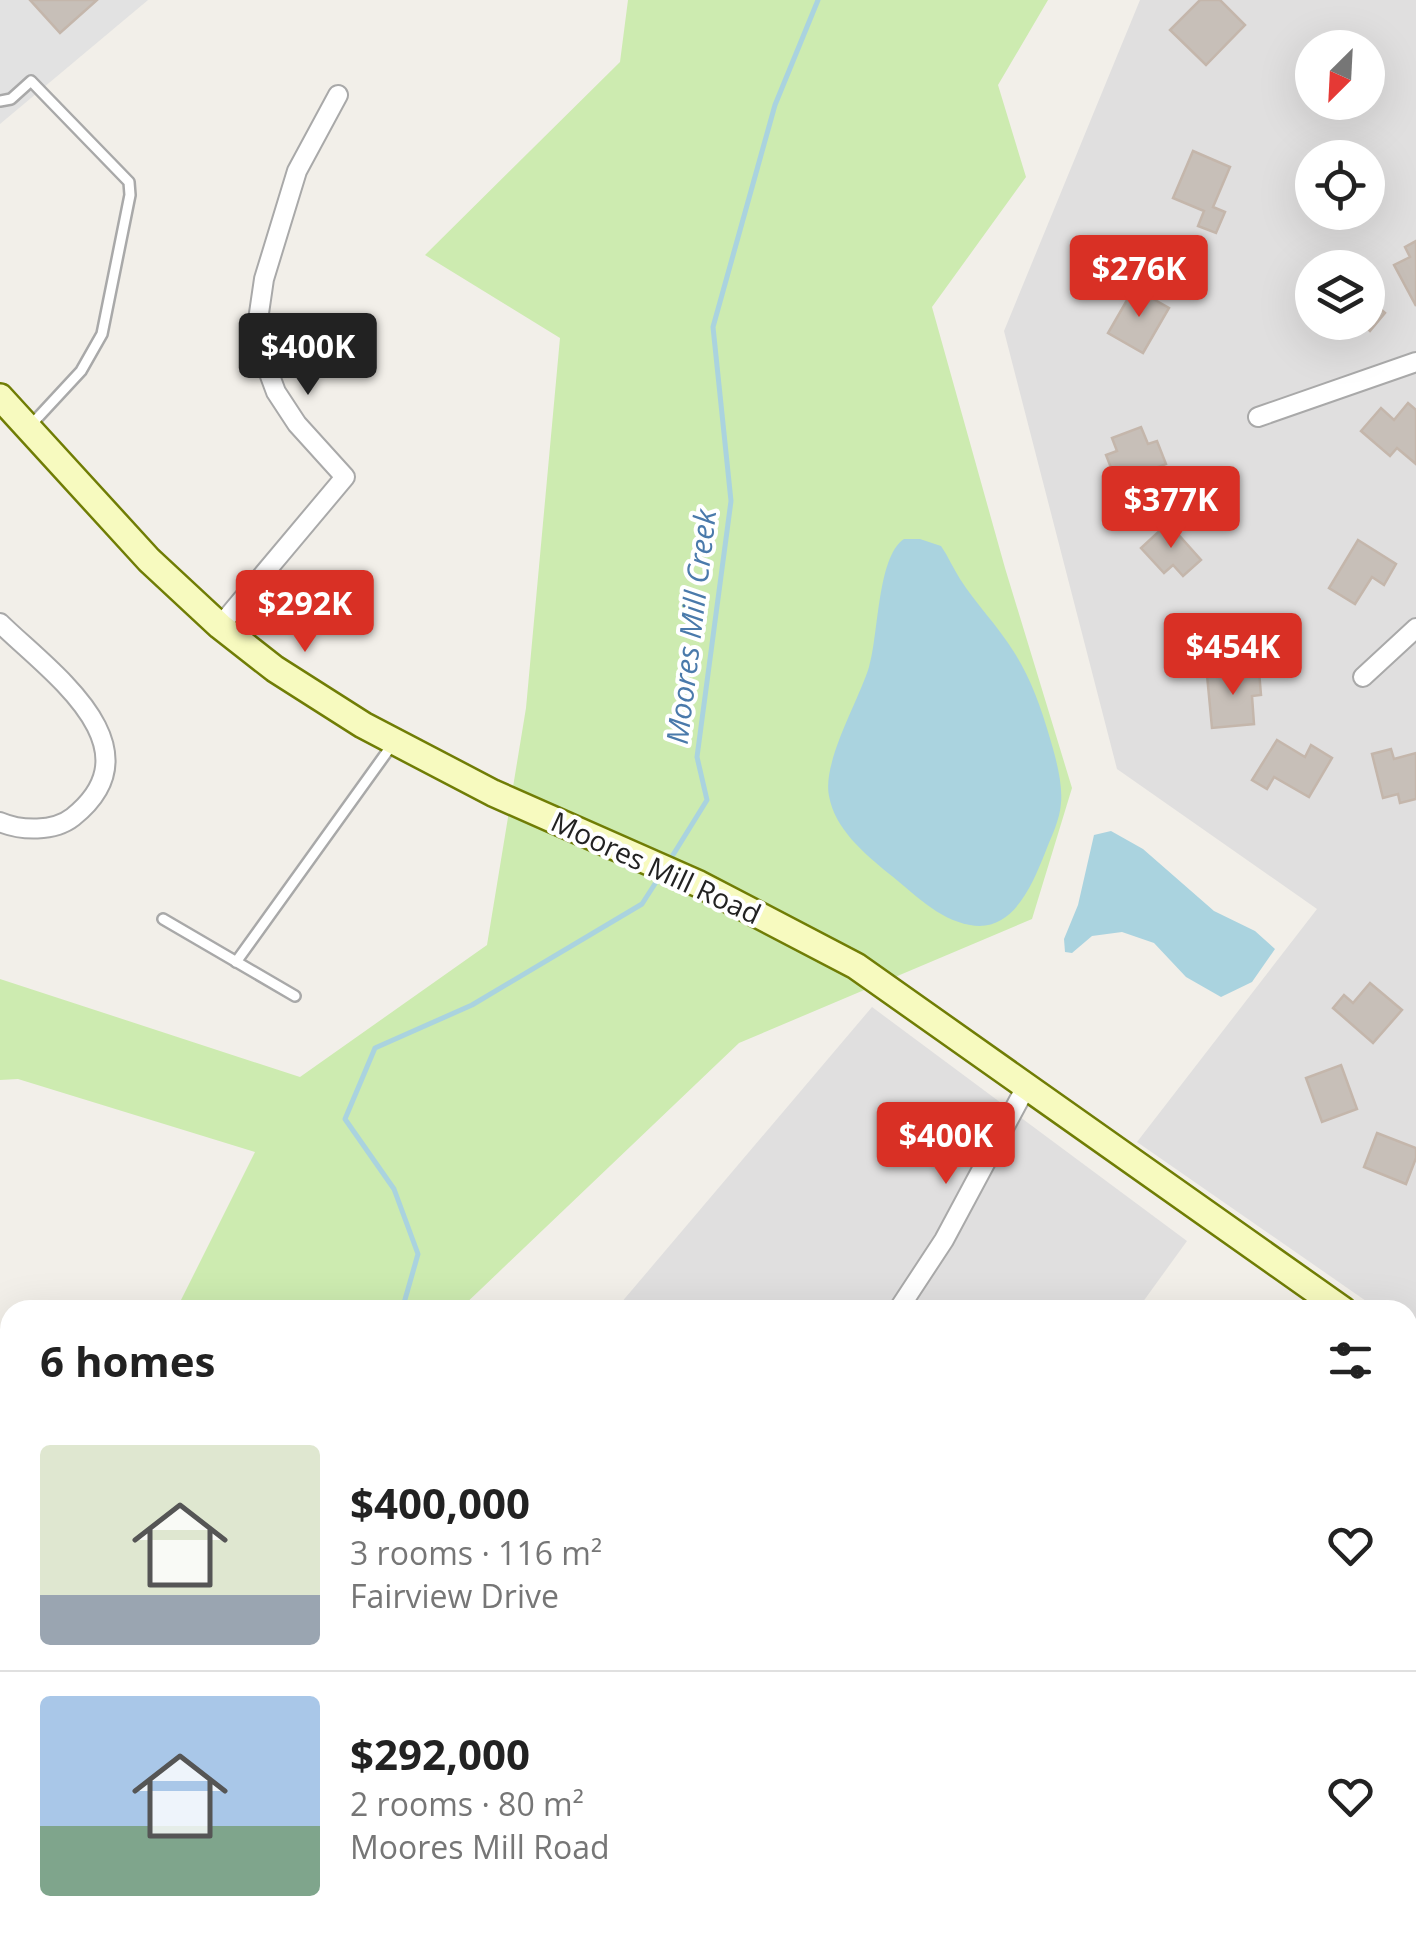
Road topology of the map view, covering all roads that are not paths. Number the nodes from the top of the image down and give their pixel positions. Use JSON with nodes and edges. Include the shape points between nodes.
{"nodes":[{"id":1,"x":338,"y":95,"type":"dead end"},
{"id":2,"x":0,"y":101,"type":"edge"},
{"id":3,"x":1416,"y":362,"type":"edge"},
{"id":4,"x":0,"y":397,"type":"edge"},
{"id":5,"x":1258,"y":417,"type":"dead end"},
{"id":6,"x":28,"y":428,"type":"junction"},
{"id":7,"x":0,"y":623,"type":"edge"},
{"id":8,"x":220,"y":626,"type":"junction"},
{"id":9,"x":1416,"y":628,"type":"edge"},
{"id":10,"x":1363,"y":677,"type":"dead end"},
{"id":11,"x":394,"y":742,"type":"junction"},
{"id":12,"x":0,"y":822,"type":"edge"},
{"id":13,"x":163,"y":919,"type":"dead end"},
{"id":14,"x":236,"y":962,"type":"junction"},
{"id":15,"x":295,"y":996,"type":"dead end"},
{"id":16,"x":1026,"y":1087,"type":"junction"},
{"id":17,"x":905,"y":1300,"type":"edge"},
{"id":18,"x":1328,"y":1300,"type":"edge"}],
"edges":[{"from":1,"to":8,"type":"street","via":[[296,170],[258,320],[262,357],[276,392],[345,477]]},
{"from":2,"to":6,"type":"lane","via":[[31,82],[129,182],[102,334],[81,371]]},
{"from":3,"to":5,"type":"street"},
{"from":4,"to":6,"type":"street","name":"Moores Mill Road"},
{"from":6,"to":8,"type":"street","name":"Moores Mill Road","via":[[149,560]]},
{"from":7,"to":12,"type":"street","via":[[88,708],[105,758],[88,804],[66,822],[29,828]]},
{"from":8,"to":11,"type":"street","name":"Moores Mill Road","via":[[275,669]]},
{"from":9,"to":10,"type":"street"},
{"from":11,"to":14,"type":"lane"},
{"from":11,"to":16,"type":"street","name":"Moores Mill Road","via":[[856,966]]},
{"from":13,"to":14,"type":"lane"},
{"from":14,"to":15,"type":"lane"},
{"from":16,"to":17,"type":"street"},
{"from":16,"to":18,"type":"street","name":"Moores Mill Road"}]}
